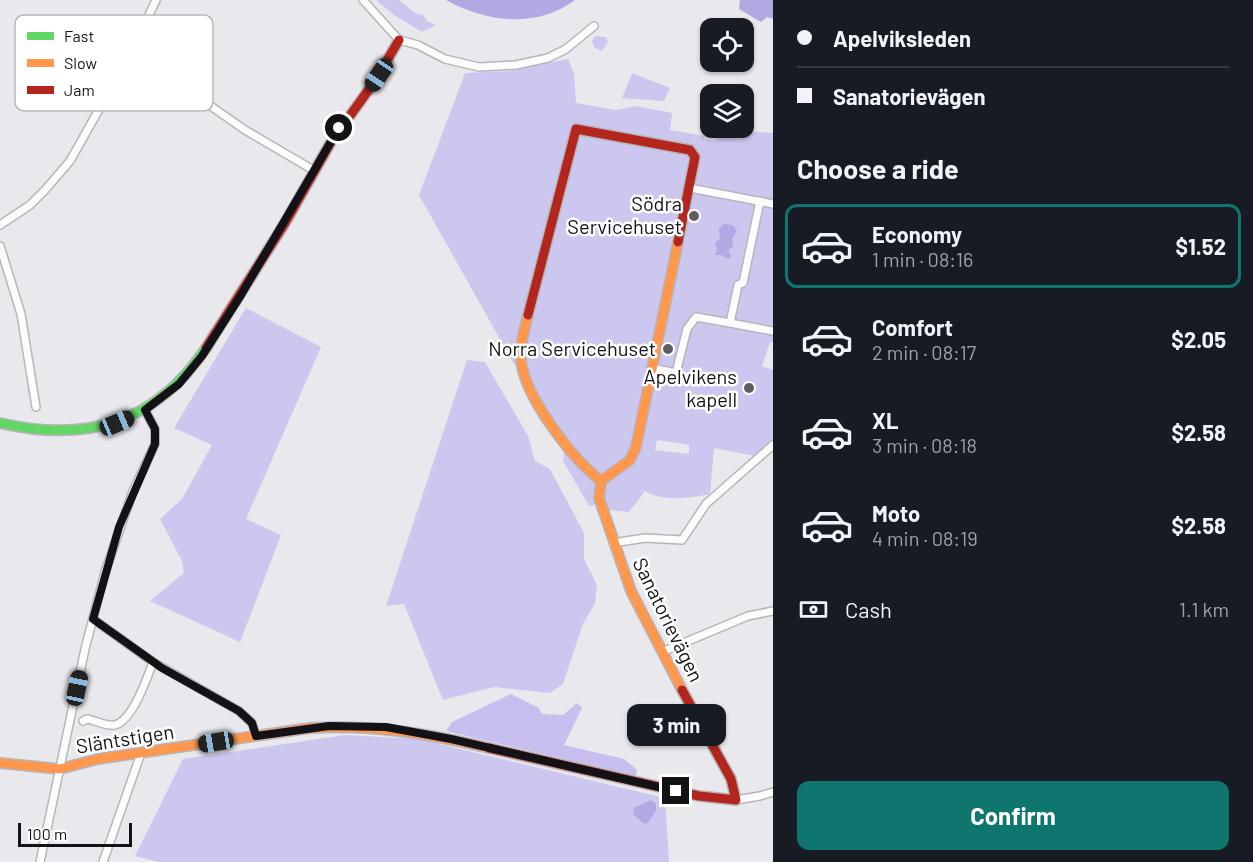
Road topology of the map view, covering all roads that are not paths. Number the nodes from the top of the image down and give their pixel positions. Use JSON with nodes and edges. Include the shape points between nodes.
{"nodes":[{"id":1,"x":156,"y":0,"type":"edge"},
{"id":2,"x":363,"y":0,"type":"edge"},
{"id":3,"x":149,"y":15,"type":"edge"},
{"id":4,"x":594,"y":26,"type":"dead end"},
{"id":5,"x":399,"y":40,"type":"junction"},
{"id":6,"x":213,"y":108,"type":"edge"},
{"id":7,"x":99,"y":111,"type":"edge"},
{"id":8,"x":315,"y":171,"type":"junction"},
{"id":9,"x":690,"y":188,"type":"junction"},
{"id":10,"x":760,"y":201,"type":"junction"},
{"id":11,"x":773,"y":204,"type":"edge"},
{"id":12,"x":0,"y":225,"type":"edge"},
{"id":13,"x":0,"y":246,"type":"edge"},
{"id":14,"x":730,"y":323,"type":"junction"},
{"id":15,"x":773,"y":331,"type":"edge"},
{"id":16,"x":652,"y":368,"type":"junction"},
{"id":17,"x":36,"y":407,"type":"dead end"},
{"id":18,"x":145,"y":410,"type":"junction"},
{"id":19,"x":0,"y":423,"type":"edge"},
{"id":20,"x":773,"y":445,"type":"edge"},
{"id":21,"x":601,"y":480,"type":"junction"},
{"id":22,"x":613,"y":543,"type":"junction"},
{"id":23,"x":773,"y":611,"type":"edge"},
{"id":24,"x":93,"y":619,"type":"junction"},
{"id":25,"x":662,"y":652,"type":"junction"},
{"id":26,"x":153,"y":662,"type":"junction"},
{"id":27,"x":83,"y":721,"type":"dead end"},
{"id":28,"x":256,"y":736,"type":"junction"},
{"id":29,"x":141,"y":753,"type":"junction"},
{"id":30,"x":0,"y":764,"type":"edge"},
{"id":31,"x":60,"y":769,"type":"junction"},
{"id":32,"x":773,"y":792,"type":"edge"},
{"id":33,"x":736,"y":800,"type":"junction"},
{"id":34,"x":40,"y":862,"type":"edge"},
{"id":35,"x":103,"y":862,"type":"edge"}],
"edges":[{"from":1,"to":3,"type":"street"},
{"from":2,"to":5,"type":"street"},
{"from":4,"to":5,"type":"street","via":[[557,54],[503,67],[456,63]]},
{"from":5,"to":8,"type":"street","via":[[379,75],[332,138]]},
{"from":6,"to":8,"type":"street"},
{"from":7,"to":12,"type":"street","via":[[65,168],[30,205]]},
{"from":8,"to":18,"type":"street","via":[[202,356],[179,384]]},
{"from":9,"to":10,"type":"street"},
{"from":9,"to":16,"type":"street"},
{"from":9,"to":21,"type":"street","via":[[695,164],[690,150],[576,129],[520,352],[524,375],[554,428],[574,458]]},
{"from":10,"to":11,"type":"street"},
{"from":10,"to":14,"type":"street","via":[[743,283],[738,285]]},
{"from":13,"to":17,"type":"street","via":[[21,314]]},
{"from":14,"to":15,"type":"street"},
{"from":14,"to":16,"type":"street","via":[[696,317],[687,329],[676,373]]},
{"from":16,"to":21,"type":"street","via":[[636,447],[630,460]]},
{"from":18,"to":19,"type":"street","via":[[104,427],[70,432],[48,433]]},
{"from":18,"to":24,"type":"street","via":[[155,429],[155,444],[119,527]]},
{"from":20,"to":22,"type":"street","via":[[706,504],[682,540],[645,538]]},
{"from":21,"to":22,"type":"street","name":"Sanatorievägen","via":[[598,498]]},
{"from":22,"to":25,"type":"street","name":"Sanatorievägen","via":[[640,611]]},
{"from":23,"to":25,"type":"street","via":[[748,616]]},
{"from":24,"to":26,"type":"street"},
{"from":24,"to":31,"type":"street"},
{"from":25,"to":33,"type":"street","name":"Sanatorievägen","via":[[731,779]]},
{"from":26,"to":27,"type":"street","via":[[138,700],[119,722],[111,725],[87,718]]},
{"from":26,"to":28,"type":"street","via":[[239,711],[252,723]]},
{"from":28,"to":29,"type":"street","name":"Släntstigen"},
{"from":28,"to":33,"type":"street","via":[[329,726],[386,727],[699,796]]},
{"from":29,"to":31,"type":"street","name":"Släntstigen"},
{"from":29,"to":35,"type":"street"},
{"from":30,"to":31,"type":"street","name":"Släntstigen"},
{"from":31,"to":34,"type":"street"},
{"from":32,"to":33,"type":"street"}]}
